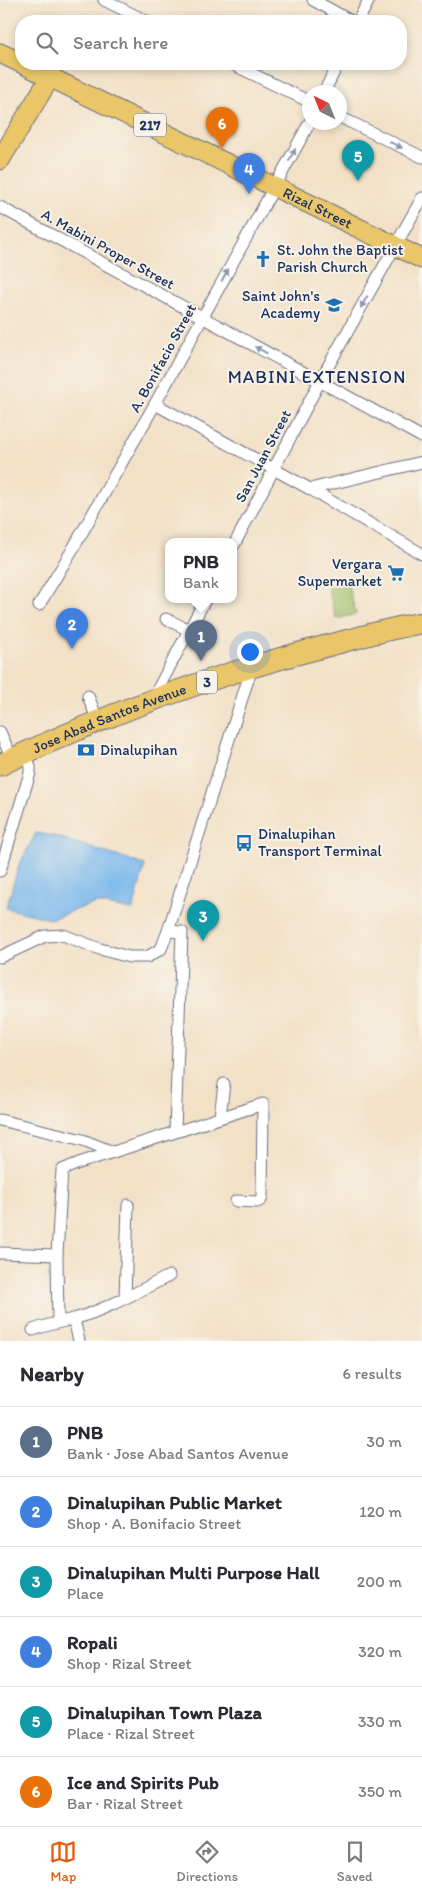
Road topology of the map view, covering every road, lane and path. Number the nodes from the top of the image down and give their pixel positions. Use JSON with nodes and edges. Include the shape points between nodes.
{"nodes":[{"id":1,"x":104,"y":0,"type":"edge"},
{"id":2,"x":313,"y":0,"type":"edge"},
{"id":3,"x":369,"y":0,"type":"edge"},
{"id":4,"x":134,"y":15,"type":"edge"},
{"id":5,"x":340,"y":15,"type":"edge"},
{"id":6,"x":361,"y":15,"type":"edge"},
{"id":7,"x":0,"y":53,"type":"edge"},
{"id":8,"x":15,"y":60,"type":"edge"},
{"id":9,"x":38,"y":70,"type":"edge"},
{"id":10,"x":244,"y":70,"type":"edge"},
{"id":11,"x":335,"y":70,"type":"edge"},
{"id":12,"x":51,"y":76,"type":"junction"},
{"id":13,"x":328,"y":85,"type":"edge"},
{"id":14,"x":302,"y":98,"type":"edge"},
{"id":15,"x":347,"y":120,"type":"edge"},
{"id":16,"x":306,"y":130,"type":"edge"},
{"id":17,"x":422,"y":157,"type":"edge"},
{"id":18,"x":0,"y":160,"type":"edge"},
{"id":19,"x":275,"y":187,"type":"junction"},
{"id":20,"x":422,"y":198,"type":"edge"},
{"id":21,"x":0,"y":207,"type":"edge"},
{"id":22,"x":395,"y":246,"type":"junction"},
{"id":23,"x":422,"y":259,"type":"edge"},
{"id":24,"x":201,"y":318,"type":"junction"},
{"id":25,"x":320,"y":381,"type":"junction"},
{"id":26,"x":155,"y":404,"type":"junction"},
{"id":27,"x":422,"y":437,"type":"edge"},
{"id":28,"x":422,"y":462,"type":"edge"},
{"id":29,"x":273,"y":470,"type":"junction"},
{"id":30,"x":310,"y":489,"type":"junction"},
{"id":31,"x":237,"y":539,"type":"edge"},
{"id":32,"x":422,"y":554,"type":"edge"},
{"id":33,"x":203,"y":603,"type":"edge"},
{"id":34,"x":39,"y":605,"type":"dead end"},
{"id":35,"x":166,"y":619,"type":"dead end"},
{"id":36,"x":422,"y":623,"type":"edge"},
{"id":37,"x":189,"y":630,"type":"junction"},
{"id":38,"x":252,"y":667,"type":"junction"},
{"id":39,"x":88,"y":696,"type":"dead end"},
{"id":40,"x":152,"y":700,"type":"junction"},
{"id":41,"x":98,"y":721,"type":"junction"},
{"id":42,"x":0,"y":732,"type":"edge"},
{"id":43,"x":13,"y":759,"type":"edge"},
{"id":44,"x":0,"y":871,"type":"edge"},
{"id":45,"x":168,"y":931,"type":"junction"},
{"id":46,"x":0,"y":957,"type":"edge"},
{"id":47,"x":224,"y":1084,"type":"dead end"},
{"id":48,"x":220,"y":1116,"type":"junction"},
{"id":49,"x":0,"y":1120,"type":"edge"},
{"id":50,"x":175,"y":1131,"type":"junction"},
{"id":51,"x":113,"y":1152,"type":"junction"},
{"id":52,"x":236,"y":1201,"type":"dead end"},
{"id":53,"x":128,"y":1205,"type":"dead end"},
{"id":54,"x":0,"y":1253,"type":"edge"},
{"id":55,"x":57,"y":1255,"type":"junction"},
{"id":56,"x":168,"y":1276,"type":"dead end"},
{"id":57,"x":125,"y":1298,"type":"junction"},
{"id":58,"x":74,"y":1319,"type":"junction"},
{"id":59,"x":58,"y":1321,"type":"junction"},
{"id":60,"x":33,"y":1330,"type":"dead end"},
{"id":61,"x":79,"y":1341,"type":"edge"}],
"edges":[{"from":1,"to":4,"type":"street"},
{"from":2,"to":5,"type":"street"},
{"from":3,"to":6,"type":"street"},
{"from":7,"to":8,"type":"main road","name":"Rizal Street","number":"217"},
{"from":9,"to":12,"type":"main road","name":"Rizal Street","number":"217"},
{"from":10,"to":14,"type":"street"},
{"from":11,"to":13,"type":"street"},
{"from":12,"to":18,"type":"main road"},
{"from":12,"to":19,"type":"main road","name":"Rizal Street","number":"217"},
{"from":15,"to":17,"type":"street","one_way":true},
{"from":19,"to":16,"type":"street","name":"A. Bonifacio Street","one_way":true},
{"from":19,"to":22,"type":"main road","name":"Rizal Street","number":"217"},
{"from":24,"to":19,"type":"street","name":"A. Bonifacio Street","one_way":true},
{"from":20,"to":22,"type":"street","name":"San Juan Street"},
{"from":21,"to":24,"type":"street","name":"A. Mabini Proper Street"},
{"from":22,"to":23,"type":"main road","name":"Rizal Street","number":"217"},
{"from":22,"to":25,"type":"street","name":"San Juan Street","one_way":true},
{"from":25,"to":24,"type":"street","name":"A. Mabini Proper Street","one_way":true},
{"from":24,"to":26,"type":"street","name":"A. Bonifacio Street"},
{"from":25,"to":27,"type":"street","name":"A. Mabini Proper Street"},
{"from":25,"to":29,"type":"street","name":"San Juan Street"},
{"from":26,"to":29,"type":"street"},
{"from":26,"to":34,"type":"street","name":"A. Bonifacio Street"},
{"from":28,"to":30,"type":"street"},
{"from":29,"to":30,"type":"street"},
{"from":29,"to":31,"type":"street","name":"San Juan Street"},
{"from":30,"to":32,"type":"street"},
{"from":33,"to":37,"type":"street"},
{"from":35,"to":37,"type":"street"},
{"from":36,"to":38,"type":"highway","name":"Jose Abad Santos Avenue","number":"3"},
{"from":37,"to":40,"type":"street"},
{"from":38,"to":40,"type":"highway","name":"Jose Abad Santos Avenue","number":"3"},
{"from":38,"to":45,"type":"street"},
{"from":39,"to":41,"type":"street"},
{"from":40,"to":41,"type":"highway","name":"Jose Abad Santos Avenue","number":"3"},
{"from":41,"to":43,"type":"highway","name":"Jose Abad Santos Avenue","number":"3"},
{"from":42,"to":43,"type":"street"},
{"from":43,"to":44,"type":"street","via":[[30,767],[30,773]]},
{"from":45,"to":46,"type":"street","via":[[161,949],[147,957],[129,957],[63,935],[45,936]]},
{"from":45,"to":50,"type":"street","via":[[182,932]]},
{"from":47,"to":48,"type":"street"},
{"from":48,"to":50,"type":"street"},
{"from":48,"to":52,"type":"street","via":[[263,1104],[261,1200]]},
{"from":49,"to":51,"type":"street","via":[[82,1140]]},
{"from":50,"to":51,"type":"street"},
{"from":51,"to":55,"type":"street","via":[[62,1170]]},
{"from":53,"to":57,"type":"street"},
{"from":54,"to":55,"type":"street"},
{"from":55,"to":59,"type":"street"},
{"from":56,"to":57,"type":"street"},
{"from":57,"to":58,"type":"street"},
{"from":58,"to":59,"type":"street"},
{"from":58,"to":61,"type":"street"},
{"from":59,"to":60,"type":"street"}]}
